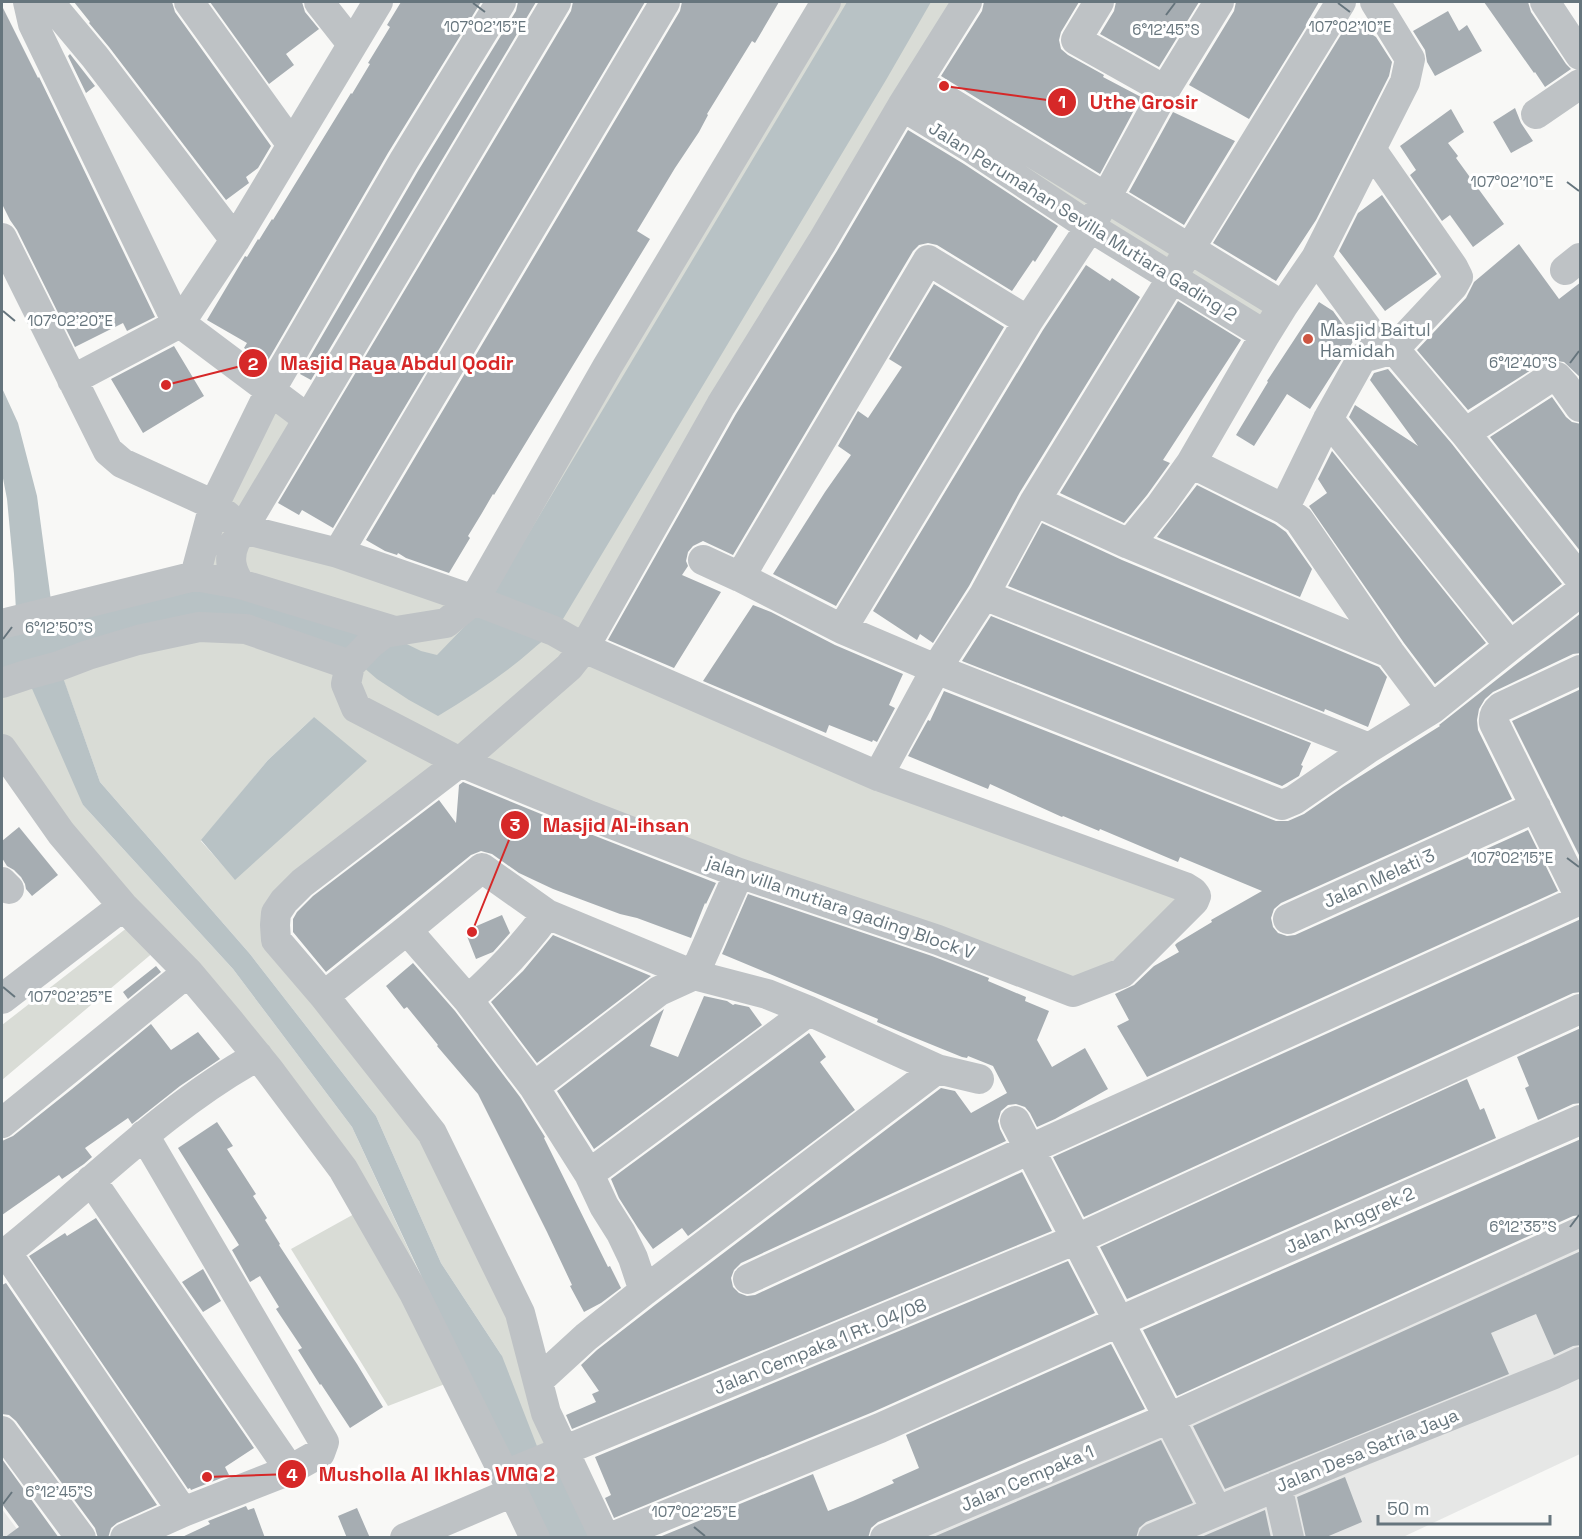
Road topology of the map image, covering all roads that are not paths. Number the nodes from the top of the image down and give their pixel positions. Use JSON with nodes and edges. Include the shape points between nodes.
{"nodes":[{"id":1,"x":28,"y":2,"type":"edge"},
{"id":2,"x":49,"y":2,"type":"edge"},
{"id":3,"x":189,"y":2,"type":"edge"},
{"id":4,"x":319,"y":2,"type":"edge"},
{"id":5,"x":378,"y":2,"type":"edge"},
{"id":6,"x":501,"y":2,"type":"edge"},
{"id":7,"x":556,"y":2,"type":"edge"},
{"id":8,"x":665,"y":2,"type":"edge"},
{"id":9,"x":826,"y":2,"type":"edge"},
{"id":10,"x":967,"y":2,"type":"edge"},
{"id":11,"x":1099,"y":2,"type":"edge"},
{"id":12,"x":1219,"y":2,"type":"edge"},
{"id":13,"x":1341,"y":2,"type":"edge"},
{"id":14,"x":1375,"y":2,"type":"edge"},
{"id":15,"x":1545,"y":2,"type":"edge"},
{"id":16,"x":352,"y":44,"type":"junction"},
{"id":17,"x":1581,"y":55,"type":"edge"},
{"id":18,"x":1581,"y":84,"type":"edge"},
{"id":19,"x":1165,"y":90,"type":"junction"},
{"id":20,"x":909,"y":94,"type":"junction"},
{"id":21,"x":1536,"y":114,"type":"dead end"},
{"id":22,"x":982,"y":139,"type":"junction"},
{"id":23,"x":292,"y":145,"type":"junction"},
{"id":24,"x":1371,"y":149,"type":"junction"},
{"id":25,"x":404,"y":162,"type":"junction"},
{"id":26,"x":446,"y":186,"type":"junction"},
{"id":27,"x":1106,"y":198,"type":"junction"},
{"id":28,"x":1090,"y":227,"type":"junction"},
{"id":29,"x":2,"y":238,"type":"edge"},
{"id":30,"x":236,"y":240,"type":"junction"},
{"id":31,"x":1190,"y":250,"type":"junction"},
{"id":32,"x":1316,"y":258,"type":"junction"},
{"id":33,"x":1172,"y":278,"type":"junction"},
{"id":34,"x":1283,"y":306,"type":"junction"},
{"id":35,"x":1028,"y":321,"type":"junction"},
{"id":36,"x":180,"y":323,"type":"junction"},
{"id":37,"x":1264,"y":335,"type":"junction"},
{"id":38,"x":1394,"y":349,"type":"junction"},
{"id":39,"x":72,"y":380,"type":"junction"},
{"id":40,"x":270,"y":392,"type":"junction"},
{"id":41,"x":1581,"y":407,"type":"edge"},
{"id":42,"x":308,"y":419,"type":"junction"},
{"id":43,"x":1328,"y":419,"type":"junction"},
{"id":44,"x":1465,"y":432,"type":"junction"},
{"id":45,"x":1191,"y":464,"type":"junction"},
{"id":46,"x":1035,"y":501,"type":"junction"},
{"id":47,"x":214,"y":505,"type":"junction"},
{"id":48,"x":1284,"y":509,"type":"junction"},
{"id":49,"x":243,"y":529,"type":"junction"},
{"id":50,"x":1129,"y":544,"type":"junction"},
{"id":51,"x":338,"y":553,"type":"junction"},
{"id":52,"x":702,"y":560,"type":"dead end"},
{"id":53,"x":195,"y":576,"type":"junction"},
{"id":54,"x":740,"y":577,"type":"junction"},
{"id":55,"x":1581,"y":579,"type":"edge"},
{"id":56,"x":240,"y":584,"type":"junction"},
{"id":57,"x":1581,"y":592,"type":"edge"},
{"id":58,"x":984,"y":595,"type":"junction"},
{"id":59,"x":474,"y":600,"type":"junction"},
{"id":60,"x":2,"y":624,"type":"edge"},
{"id":61,"x":842,"y":629,"type":"junction"},
{"id":62,"x":395,"y":631,"type":"junction"},
{"id":63,"x":1510,"y":646,"type":"junction"},
{"id":64,"x":584,"y":648,"type":"junction"},
{"id":65,"x":1390,"y":652,"type":"junction"},
{"id":66,"x":350,"y":665,"type":"junction"},
{"id":67,"x":936,"y":669,"type":"junction"},
{"id":68,"x":1581,"y":670,"type":"edge"},
{"id":69,"x":14,"y":679,"type":"edge"},
{"id":70,"x":1432,"y":709,"type":"junction"},
{"id":71,"x":1369,"y":748,"type":"junction"},
{"id":72,"x":2,"y":749,"type":"edge"},
{"id":73,"x":460,"y":762,"type":"junction"},
{"id":74,"x":878,"y":776,"type":"junction"},
{"id":75,"x":1536,"y":807,"type":"junction"},
{"id":76,"x":739,"y":873,"type":"junction"},
{"id":77,"x":1581,"y":899,"type":"edge"},
{"id":78,"x":123,"y":906,"type":"junction"},
{"id":79,"x":1288,"y":919,"type":"dead end"},
{"id":80,"x":539,"y":925,"type":"junction"},
{"id":81,"x":407,"y":930,"type":"junction"},
{"id":82,"x":188,"y":972,"type":"junction"},
{"id":83,"x":694,"y":975,"type":"junction"},
{"id":84,"x":479,"y":991,"type":"junction"},
{"id":85,"x":324,"y":996,"type":"junction"},
{"id":86,"x":2,"y":999,"type":"edge"},
{"id":87,"x":1581,"y":1009,"type":"edge"},
{"id":88,"x":809,"y":1011,"type":"junction"},
{"id":89,"x":258,"y":1056,"type":"junction"},
{"id":90,"x":937,"y":1069,"type":"junction"},
{"id":91,"x":979,"y":1079,"type":"dead end"},
{"id":92,"x":534,"y":1087,"type":"junction"},
{"id":93,"x":1581,"y":1120,"type":"edge"},
{"id":94,"x":1015,"y":1121,"type":"dead end"},
{"id":95,"x":2,"y":1123,"type":"edge"},
{"id":96,"x":144,"y":1135,"type":"junction"},
{"id":97,"x":1030,"y":1149,"type":"junction"},
{"id":98,"x":589,"y":1174,"type":"junction"},
{"id":99,"x":91,"y":1180,"type":"junction"},
{"id":100,"x":1581,"y":1232,"type":"edge"},
{"id":101,"x":1077,"y":1239,"type":"junction"},
{"id":102,"x":4,"y":1254,"type":"edge"},
{"id":103,"x":748,"y":1279,"type":"dead end"},
{"id":104,"x":644,"y":1291,"type":"junction"},
{"id":105,"x":1120,"y":1321,"type":"junction"},
{"id":106,"x":1581,"y":1362,"type":"edge"},
{"id":107,"x":538,"y":1381,"type":"junction"},
{"id":108,"x":1169,"y":1418,"type":"junction"},
{"id":109,"x":2,"y":1431,"type":"edge"},
{"id":110,"x":563,"y":1452,"type":"junction"},
{"id":111,"x":290,"y":1470,"type":"junction"},
{"id":112,"x":509,"y":1484,"type":"junction"},
{"id":113,"x":1276,"y":1486,"type":"junction"},
{"id":114,"x":1217,"y":1511,"type":"junction"},
{"id":115,"x":183,"y":1512,"type":"junction"},
{"id":116,"x":1156,"y":1537,"type":"edge"},
{"id":117,"x":81,"y":1538,"type":"edge"},
{"id":118,"x":125,"y":1538,"type":"edge"},
{"id":119,"x":405,"y":1538,"type":"edge"},
{"id":120,"x":535,"y":1538,"type":"edge"},
{"id":121,"x":605,"y":1538,"type":"edge"},
{"id":122,"x":610,"y":1538,"type":"edge"},
{"id":123,"x":885,"y":1538,"type":"edge"},
{"id":124,"x":1289,"y":1538,"type":"edge"}],
"edges":[{"from":1,"to":36,"type":"street","via":[[33,24],[166,302]]},
{"from":2,"to":30,"type":"street"},
{"from":3,"to":23,"type":"street"},
{"from":4,"to":16,"type":"street"},
{"from":5,"to":16,"type":"street"},
{"from":6,"to":25,"type":"street"},
{"from":7,"to":26,"type":"street"},
{"from":8,"to":51,"type":"street"},
{"from":9,"to":59,"type":"street","via":[[607,367]]},
{"from":10,"to":20,"type":"street"},
{"from":11,"to":19,"type":"street","via":[[1064,34]]},
{"from":12,"to":19,"type":"street"},
{"from":13,"to":31,"type":"street"},
{"from":14,"to":24,"type":"street","via":[[1410,59],[1405,82]]},
{"from":15,"to":17,"type":"street"},
{"from":16,"to":23,"type":"street"},
{"from":18,"to":21,"type":"street"},
{"from":19,"to":27,"type":"street"},
{"from":20,"to":22,"type":"street"},
{"from":20,"to":64,"type":"street","via":[[721,405]]},
{"from":22,"to":27,"type":"street"},
{"from":22,"to":28,"type":"street","name":"Jalan Perumahan Sevilla Mutiara Gading 2"},
{"from":23,"to":30,"type":"street"},
{"from":24,"to":32,"type":"street"},
{"from":24,"to":38,"type":"street","via":[[1458,277]]},
{"from":25,"to":26,"type":"street"},
{"from":25,"to":40,"type":"street"},
{"from":26,"to":42,"type":"street"},
{"from":27,"to":28,"type":"street"},
{"from":27,"to":31,"type":"street"},
{"from":28,"to":33,"type":"street","name":"Jalan Perumahan Sevilla Mutiara Gading 2"},
{"from":28,"to":35,"type":"street"},
{"from":29,"to":39,"type":"street"},
{"from":30,"to":36,"type":"street"},
{"from":31,"to":33,"type":"street"},
{"from":31,"to":34,"type":"street"},
{"from":32,"to":34,"type":"street"},
{"from":32,"to":38,"type":"street","via":[[1377,342]]},
{"from":33,"to":37,"type":"street","name":"Jalan Perumahan Sevilla Mutiara Gading 2"},
{"from":33,"to":46,"type":"street"},
{"from":34,"to":37,"type":"street"},
{"from":35,"to":54,"type":"street","via":[[928,260]]},
{"from":35,"to":61,"type":"street"},
{"from":36,"to":39,"type":"street"},
{"from":36,"to":40,"type":"street"},
{"from":37,"to":45,"type":"street"},
{"from":38,"to":43,"type":"street","via":[[1362,357]]},
{"from":38,"to":44,"type":"street"},
{"from":39,"to":47,"type":"street","via":[[108,451],[122,463]]},
{"from":40,"to":42,"type":"street"},
{"from":40,"to":47,"type":"street"},
{"from":41,"to":44,"type":"street","via":[[1557,377],[1551,377]]},
{"from":42,"to":49,"type":"street"},
{"from":43,"to":48,"type":"street"},
{"from":43,"to":63,"type":"street"},
{"from":44,"to":55,"type":"street"},
{"from":45,"to":48,"type":"street"},
{"from":45,"to":50,"type":"street"},
{"from":46,"to":50,"type":"street"},
{"from":46,"to":58,"type":"street"},
{"from":47,"to":49,"type":"street"},
{"from":47,"to":53,"type":"street"},
{"from":48,"to":65,"type":"street","via":[[1299,520]]},
{"from":49,"to":51,"type":"street"},
{"from":49,"to":56,"type":"street","via":[[230,562]]},
{"from":50,"to":65,"type":"street"},
{"from":51,"to":59,"type":"street"},
{"from":52,"to":54,"type":"street"},
{"from":53,"to":56,"type":"street"},
{"from":53,"to":60,"type":"street"},
{"from":54,"to":61,"type":"street"},
{"from":56,"to":62,"type":"street"},
{"from":57,"to":63,"type":"street"},
{"from":58,"to":67,"type":"street"},
{"from":58,"to":71,"type":"street"},
{"from":59,"to":62,"type":"street","via":[[446,623]]},
{"from":59,"to":64,"type":"street","via":[[554,631]]},
{"from":61,"to":67,"type":"street"},
{"from":62,"to":66,"type":"street","via":[[384,633]]},
{"from":63,"to":70,"type":"street"},
{"from":64,"to":73,"type":"street","via":[[569,667]]},
{"from":64,"to":74,"type":"street"},
{"from":65,"to":70,"type":"street"},
{"from":66,"to":69,"type":"street","via":[[246,629],[199,627],[138,640]]},
{"from":66,"to":73,"type":"street","name":"jalan villa mutiara gading Block V","via":[[346,684],[356,708]]},
{"from":67,"to":71,"type":"street","via":[[1282,805]]},
{"from":67,"to":74,"type":"street"},
{"from":68,"to":75,"type":"street","via":[[1501,707],[1494,714],[1494,723]]},
{"from":70,"to":71,"type":"street"},
{"from":72,"to":78,"type":"street","via":[[61,833]]},
{"from":73,"to":76,"type":"street","name":"jalan villa mutiara gading Block V"},
{"from":73,"to":85,"type":"street","via":[[302,883],[276,913],[276,940]]},
{"from":74,"to":76,"type":"street","name":"jalan villa mutiara gading Block V","via":[[1156,876],[1185,887],[1196,896],[1122,973],[1073,992],[938,940]]},
{"from":75,"to":77,"type":"street"},
{"from":75,"to":79,"type":"street","name":"Jalan Melati 3"},
{"from":76,"to":83,"type":"street"},
{"from":77,"to":97,"type":"street"},
{"from":78,"to":82,"type":"street"},
{"from":78,"to":86,"type":"street"},
{"from":80,"to":81,"type":"street","via":[[482,868]]},
{"from":80,"to":83,"type":"street"},
{"from":80,"to":84,"type":"street","via":[[480,960]]},
{"from":81,"to":84,"type":"street"},
{"from":81,"to":85,"type":"street"},
{"from":82,"to":89,"type":"street"},
{"from":82,"to":95,"type":"street"},
{"from":83,"to":88,"type":"street","via":[[767,994]]},
{"from":83,"to":92,"type":"street","via":[[659,991]]},
{"from":84,"to":92,"type":"street"},
{"from":85,"to":107,"type":"street","via":[[432,1133],[520,1313]]},
{"from":87,"to":101,"type":"street","name":"Jalan Cempaka 1 Rt. 04/08"},
{"from":88,"to":90,"type":"street"},
{"from":88,"to":98,"type":"street"},
{"from":89,"to":96,"type":"street","via":[[230,1071]]},
{"from":89,"to":112,"type":"street","via":[[343,1169],[414,1293]]},
{"from":90,"to":91,"type":"street"},
{"from":90,"to":104,"type":"street"},
{"from":92,"to":98,"type":"street"},
{"from":93,"to":105,"type":"street","name":"Jalan Anggrek 2"},
{"from":94,"to":97,"type":"street"},
{"from":96,"to":99,"type":"street"},
{"from":96,"to":111,"type":"street","via":[[324,1442],[320,1453]]},
{"from":97,"to":101,"type":"street"},
{"from":97,"to":103,"type":"street"},
{"from":98,"to":104,"type":"street","via":[[633,1258]]},
{"from":99,"to":102,"type":"street"},
{"from":99,"to":111,"type":"street"},
{"from":100,"to":108,"type":"street","name":"Jalan Cempaka 1"},
{"from":101,"to":105,"type":"street"},
{"from":101,"to":110,"type":"street","name":"Jalan Cempaka 1 Rt. 04/08"},
{"from":102,"to":115,"type":"street"},
{"from":104,"to":107,"type":"street"},
{"from":105,"to":108,"type":"street"},
{"from":105,"to":122,"type":"street","name":"Jalan Anggrek 2","via":[[880,1428]]},
{"from":106,"to":113,"type":"street","name":"Jalan Desa Satria Jaya"},
{"from":107,"to":110,"type":"street","via":[[546,1413]]},
{"from":108,"to":114,"type":"street"},
{"from":108,"to":123,"type":"street","name":"Jalan Cempaka 1"},
{"from":109,"to":117,"type":"street"},
{"from":110,"to":112,"type":"street","name":"Jalan Cempaka 1 Rt. 04/08"},
{"from":110,"to":121,"type":"street"},
{"from":111,"to":115,"type":"street"},
{"from":112,"to":119,"type":"street","name":"Jalan Cempaka 1 Rt. 04/08"},
{"from":112,"to":120,"type":"street"},
{"from":113,"to":114,"type":"street","name":"Jalan Desa Satria Jaya"},
{"from":113,"to":124,"type":"street"},
{"from":114,"to":116,"type":"street","name":"Jalan Desa Satria Jaya"},
{"from":115,"to":118,"type":"street"}]}
